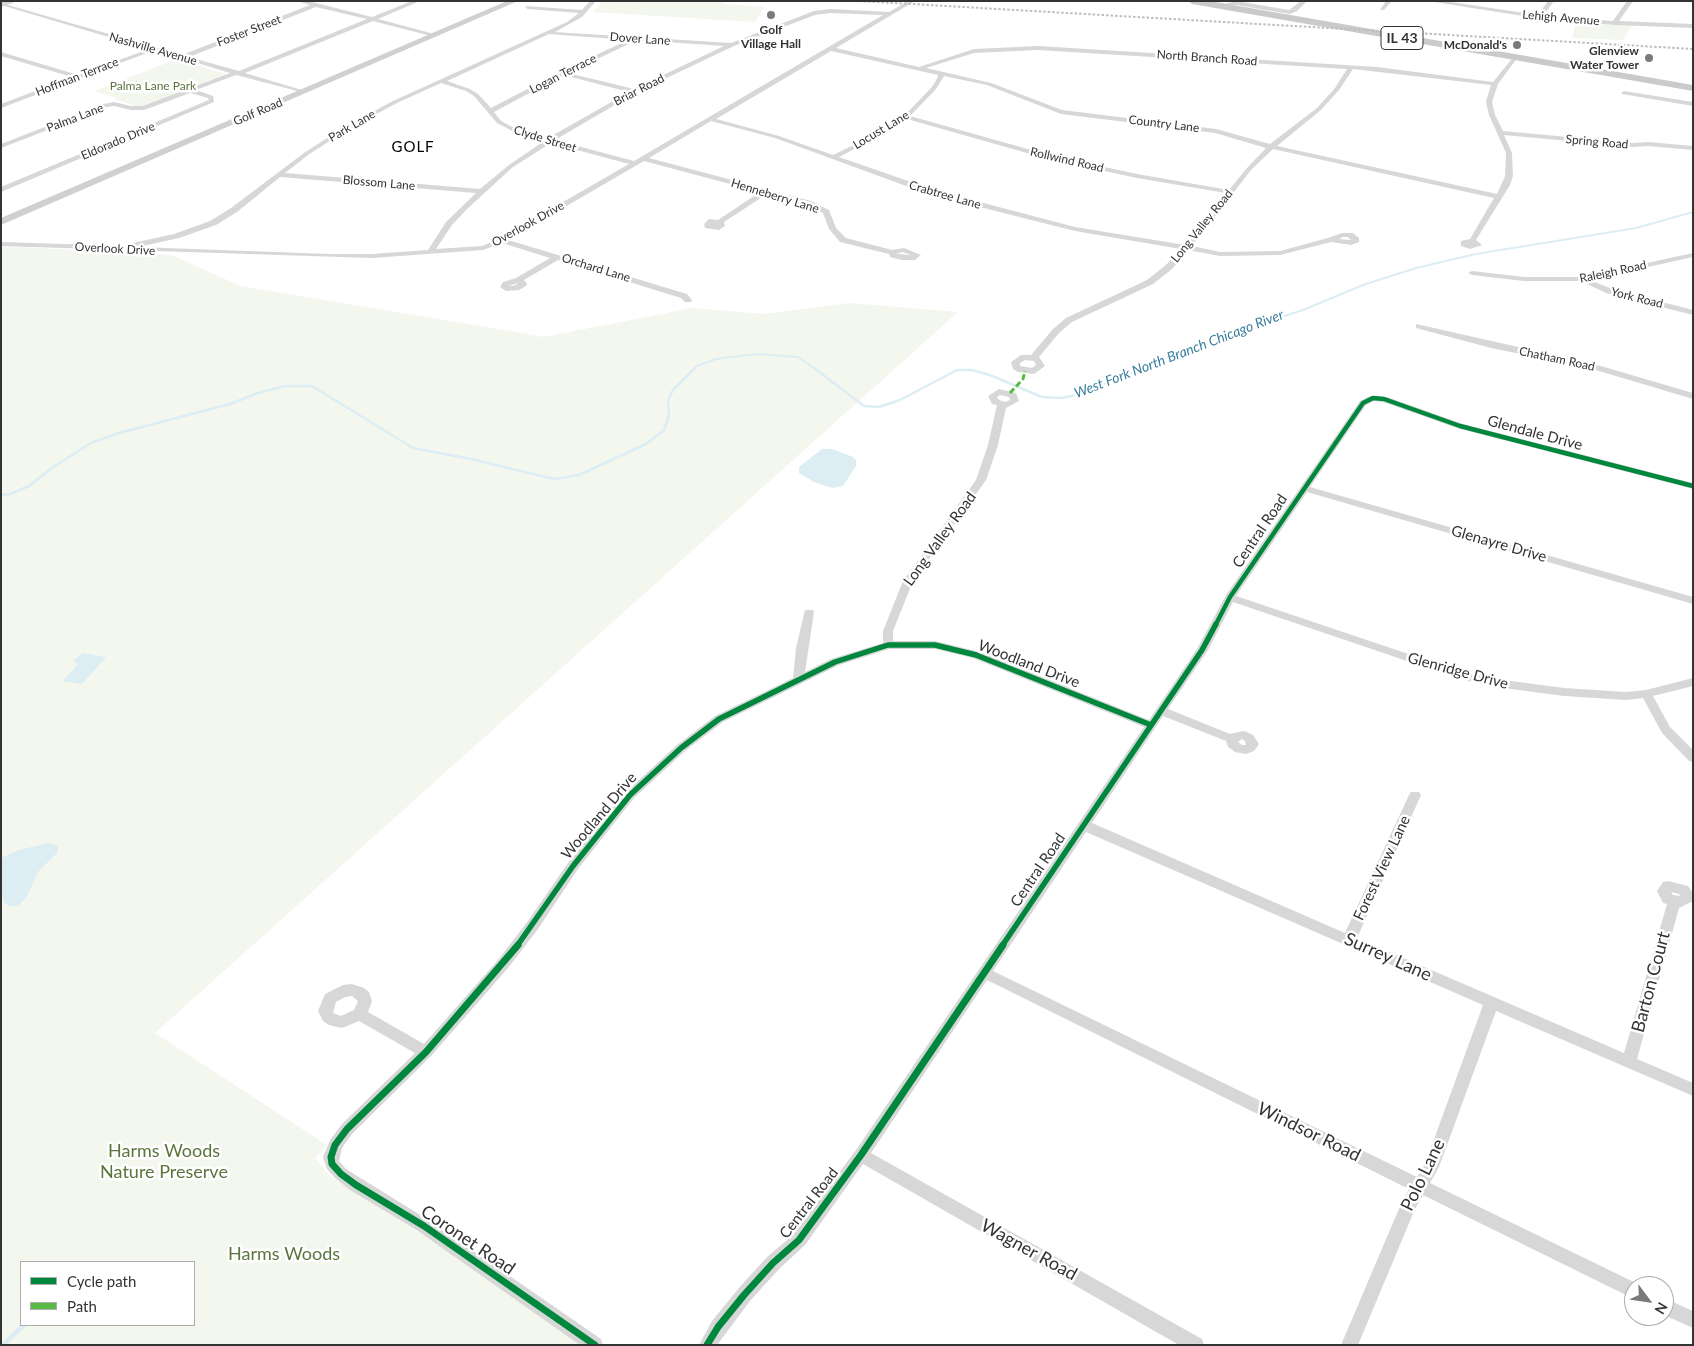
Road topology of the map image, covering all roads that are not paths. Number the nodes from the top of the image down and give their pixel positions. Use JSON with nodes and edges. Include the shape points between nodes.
{"nodes":[{"id":1,"x":300,"y":1,"type":"edge"},
{"id":2,"x":417,"y":1,"type":"edge"},
{"id":3,"x":514,"y":1,"type":"edge"},
{"id":4,"x":592,"y":1,"type":"edge"},
{"id":5,"x":912,"y":1,"type":"edge"},
{"id":6,"x":1192,"y":1,"type":"edge"},
{"id":7,"x":1304,"y":1,"type":"edge"},
{"id":8,"x":1389,"y":1,"type":"edge"},
{"id":9,"x":1431,"y":1,"type":"edge"},
{"id":10,"x":1468,"y":1,"type":"edge"},
{"id":11,"x":1552,"y":1,"type":"edge"},
{"id":12,"x":1630,"y":1,"type":"edge"},
{"id":13,"x":5,"y":4,"type":"edge"},
{"id":14,"x":316,"y":5,"type":"junction"},
{"id":15,"x":1220,"y":6,"type":"junction"},
{"id":16,"x":527,"y":7,"type":"dead end"},
{"id":17,"x":1463,"y":7,"type":"junction"},
{"id":18,"x":1382,"y":9,"type":"dead end"},
{"id":19,"x":583,"y":12,"type":"junction"},
{"id":20,"x":890,"y":14,"type":"junction"},
{"id":21,"x":1458,"y":15,"type":"dead end"},
{"id":22,"x":373,"y":20,"type":"junction"},
{"id":23,"x":1539,"y":20,"type":"junction"},
{"id":24,"x":1615,"y":23,"type":"junction"},
{"id":25,"x":1693,"y":26,"type":"edge"},
{"id":26,"x":548,"y":33,"type":"junction"},
{"id":27,"x":435,"y":35,"type":"junction"},
{"id":28,"x":636,"y":39,"type":"junction"},
{"id":29,"x":732,"y":45,"type":"junction"},
{"id":30,"x":153,"y":49,"type":"junction"},
{"id":31,"x":831,"y":49,"type":"junction"},
{"id":32,"x":1,"y":54,"type":"edge"},
{"id":33,"x":182,"y":57,"type":"junction"},
{"id":34,"x":1514,"y":57,"type":"junction"},
{"id":35,"x":1351,"y":67,"type":"junction"},
{"id":36,"x":921,"y":68,"type":"junction"},
{"id":37,"x":236,"y":73,"type":"junction"},
{"id":38,"x":562,"y":73,"type":"junction"},
{"id":39,"x":941,"y":74,"type":"junction"},
{"id":40,"x":77,"y":77,"type":"junction"},
{"id":41,"x":441,"y":81,"type":"junction"},
{"id":42,"x":1495,"y":84,"type":"junction"},
{"id":43,"x":1693,"y":88,"type":"edge"},
{"id":44,"x":191,"y":91,"type":"junction"},
{"id":45,"x":635,"y":91,"type":"junction"},
{"id":46,"x":303,"y":92,"type":"junction"},
{"id":47,"x":1624,"y":93,"type":"dead end"},
{"id":48,"x":1693,"y":104,"type":"edge"},
{"id":49,"x":1,"y":106,"type":"edge"},
{"id":50,"x":490,"y":112,"type":"junction"},
{"id":51,"x":906,"y":117,"type":"junction"},
{"id":52,"x":710,"y":119,"type":"junction"},
{"id":53,"x":1500,"y":132,"type":"junction"},
{"id":54,"x":547,"y":141,"type":"junction"},
{"id":55,"x":1,"y":146,"type":"edge"},
{"id":56,"x":1272,"y":146,"type":"junction"},
{"id":57,"x":1693,"y":148,"type":"edge"},
{"id":58,"x":833,"y":156,"type":"junction"},
{"id":59,"x":643,"y":158,"type":"junction"},
{"id":60,"x":635,"y":163,"type":"junction"},
{"id":61,"x":278,"y":175,"type":"junction"},
{"id":62,"x":1,"y":190,"type":"edge"},
{"id":63,"x":481,"y":192,"type":"junction"},
{"id":64,"x":765,"y":192,"type":"junction"},
{"id":65,"x":1231,"y":192,"type":"junction"},
{"id":66,"x":1499,"y":197,"type":"junction"},
{"id":67,"x":1,"y":222,"type":"edge"},
{"id":68,"x":719,"y":222,"type":"dead end"},
{"id":69,"x":1331,"y":240,"type":"dead end"},
{"id":70,"x":502,"y":241,"type":"junction"},
{"id":71,"x":1472,"y":241,"type":"dead end"},
{"id":72,"x":1,"y":244,"type":"edge"},
{"id":73,"x":1187,"y":247,"type":"junction"},
{"id":74,"x":115,"y":249,"type":"junction"},
{"id":75,"x":430,"y":252,"type":"junction"},
{"id":76,"x":892,"y":252,"type":"dead end"},
{"id":77,"x":1693,"y":254,"type":"edge"},
{"id":78,"x":557,"y":256,"type":"junction"},
{"id":79,"x":1472,"y":273,"type":"dead end"},
{"id":80,"x":519,"y":280,"type":"dead end"},
{"id":81,"x":1582,"y":280,"type":"junction"},
{"id":82,"x":688,"y":300,"type":"dead end"},
{"id":83,"x":1693,"y":313,"type":"edge"},
{"id":84,"x":1419,"y":326,"type":"dead end"},
{"id":85,"x":1033,"y":358,"type":"dead end"},
{"id":86,"x":1693,"y":396,"type":"edge"},
{"id":87,"x":1373,"y":398,"type":"joint"},
{"id":88,"x":1002,"y":405,"type":"dead end"},
{"id":89,"x":1693,"y":486,"type":"edge"},
{"id":90,"x":1304,"y":488,"type":"junction"},
{"id":91,"x":1230,"y":597,"type":"junction"},
{"id":92,"x":1693,"y":601,"type":"edge"},
{"id":93,"x":809,"y":612,"type":"dead end"},
{"id":94,"x":888,"y":645,"type":"junction"},
{"id":95,"x":799,"y":679,"type":"junction"},
{"id":96,"x":1693,"y":682,"type":"edge"},
{"id":97,"x":1646,"y":694,"type":"junction"},
{"id":98,"x":1161,"y":711,"type":"junction"},
{"id":99,"x":1151,"y":725,"type":"junction"},
{"id":100,"x":1232,"y":739,"type":"dead end"},
{"id":101,"x":1693,"y":758,"type":"edge"},
{"id":102,"x":1415,"y":795,"type":"dead end"},
{"id":103,"x":1083,"y":825,"type":"junction"},
{"id":104,"x":1674,"y":901,"type":"dead end"},
{"id":105,"x":1349,"y":940,"type":"junction"},
{"id":106,"x":985,"y":973,"type":"junction"},
{"id":107,"x":1491,"y":1004,"type":"junction"},
{"id":108,"x":359,"y":1014,"type":"dead end"},
{"id":109,"x":426,"y":1052,"type":"junction"},
{"id":110,"x":1629,"y":1062,"type":"junction"},
{"id":111,"x":1693,"y":1090,"type":"edge"},
{"id":112,"x":861,"y":1155,"type":"junction"},
{"id":113,"x":331,"y":1157,"type":"joint"},
{"id":114,"x":1420,"y":1186,"type":"junction"},
{"id":115,"x":1624,"y":1286,"type":"edge"},
{"id":116,"x":1674,"y":1311,"type":"edge"},
{"id":117,"x":1693,"y":1320,"type":"edge"},
{"id":118,"x":595,"y":1345,"type":"edge"},
{"id":119,"x":706,"y":1345,"type":"edge"},
{"id":120,"x":1196,"y":1345,"type":"edge"},
{"id":121,"x":1349,"y":1345,"type":"edge"}],
"edges":[{"from":1,"to":14,"type":"street"},
{"from":2,"to":22,"type":"street","name":"Palma Lane"},
{"from":3,"to":27,"type":"main road","name":"Golf Road"},
{"from":4,"to":19,"type":"street","name":"Park Lane"},
{"from":5,"to":20,"type":"street","name":"Overlook Drive"},
{"from":6,"to":15,"type":"main road","number":"IL 43"},
{"from":7,"to":15,"type":"street","via":[[1290,12],[1236,3]]},
{"from":8,"to":18,"type":"street"},
{"from":9,"to":17,"type":"street","name":"Lehigh Avenue"},
{"from":10,"to":17,"type":"street"},
{"from":11,"to":23,"type":"street"},
{"from":12,"to":24,"type":"street"},
{"from":13,"to":30,"type":"street","name":"Nashville Avenue"},
{"from":14,"to":22,"type":"street"},
{"from":14,"to":33,"type":"street","name":"Foster Street"},
{"from":15,"to":34,"type":"main road","number":"IL 43"},
{"from":16,"to":19,"type":"street"},
{"from":17,"to":21,"type":"street"},
{"from":17,"to":23,"type":"street","name":"Lehigh Avenue"},
{"from":19,"to":26,"type":"street","name":"Park Lane"},
{"from":20,"to":29,"type":"street","name":"Briar Road","via":[[819,11]]},
{"from":20,"to":31,"type":"street","name":"Overlook Drive"},
{"from":22,"to":27,"type":"street"},
{"from":22,"to":37,"type":"street","name":"Palma Lane"},
{"from":23,"to":24,"type":"street","name":"Lehigh Avenue"},
{"from":24,"to":25,"type":"street","name":"Lehigh Avenue"},
{"from":26,"to":28,"type":"street","name":"Dover Lane"},
{"from":26,"to":41,"type":"street","name":"Park Lane"},
{"from":27,"to":46,"type":"main road","name":"Golf Road"},
{"from":28,"to":29,"type":"street","name":"Dover Lane"},
{"from":28,"to":38,"type":"street","name":"Logan Terrace"},
{"from":29,"to":45,"type":"street","name":"Briar Road"},
{"from":30,"to":33,"type":"street","name":"Nashville Avenue"},
{"from":30,"to":40,"type":"street","name":"Hoffman Terrace"},
{"from":31,"to":36,"type":"street","name":"Country Lane"},
{"from":31,"to":52,"type":"street","name":"Overlook Drive"},
{"from":32,"to":40,"type":"street"},
{"from":33,"to":37,"type":"street","name":"Nashville Avenue"},
{"from":34,"to":42,"type":"street"},
{"from":34,"to":43,"type":"main road","number":"IL 43"},
{"from":35,"to":36,"type":"street","name":"North Branch Road","via":[[1020,48],[974,51]]},
{"from":35,"to":42,"type":"street","name":"North Branch Road"},
{"from":35,"to":56,"type":"street","name":"Long Valley Road","via":[[1330,98]]},
{"from":36,"to":39,"type":"street","name":"Country Lane"},
{"from":37,"to":44,"type":"street","name":"Palma Lane"},
{"from":37,"to":46,"type":"street","name":"Nashville Avenue"},
{"from":38,"to":45,"type":"street"},
{"from":38,"to":50,"type":"street","name":"Logan Terrace"},
{"from":39,"to":51,"type":"street","name":"Locust Lane","via":[[934,88]]},
{"from":39,"to":56,"type":"street","name":"Country Lane","via":[[989,84],[1061,112],[1198,128]]},
{"from":40,"to":49,"type":"street","name":"Hoffman Terrace"},
{"from":41,"to":50,"type":"street","name":"Clyde Street","via":[[476,95]]},
{"from":41,"to":61,"type":"street","name":"Park Lane","via":[[343,130]]},
{"from":42,"to":53,"type":"street","via":[[1489,102]]},
{"from":44,"to":55,"type":"street","name":"Palma Lane","via":[[144,108],[117,104],[106,106]]},
{"from":44,"to":62,"type":"street","name":"Eldorado Drive","via":[[211,97],[212,101]]},
{"from":45,"to":54,"type":"street","name":"Briar Road"},
{"from":46,"to":67,"type":"main road","name":"Golf Road"},
{"from":47,"to":48,"type":"street"},
{"from":50,"to":54,"type":"street","name":"Clyde Street","via":[[509,128]]},
{"from":51,"to":58,"type":"street","name":"Locust Lane","via":[[865,142]]},
{"from":51,"to":65,"type":"street","name":"Rollwind Road","via":[[1048,157]]},
{"from":52,"to":58,"type":"street","name":"Crabtree Lane"},
{"from":52,"to":59,"type":"street","name":"Overlook Drive"},
{"from":53,"to":57,"type":"street","name":"Spring Road"},
{"from":53,"to":66,"type":"street","via":[[1509,153],[1510,170]]},
{"from":54,"to":60,"type":"street","name":"Clyde Street"},
{"from":54,"to":63,"type":"street","name":"Briar Road"},
{"from":56,"to":65,"type":"street","name":"Long Valley Road"},
{"from":56,"to":66,"type":"street","name":"Country Lane"},
{"from":58,"to":73,"type":"street","name":"Crabtree Lane","via":[[898,181],[1023,217]]},
{"from":59,"to":60,"type":"street","name":"Overlook Drive"},
{"from":59,"to":64,"type":"street","name":"Henneberry Lane"},
{"from":60,"to":70,"type":"street","name":"Overlook Drive"},
{"from":61,"to":63,"type":"street","name":"Blossom Lane"},
{"from":61,"to":74,"type":"street","name":"Park Lane","via":[[213,223],[176,236]]},
{"from":63,"to":75,"type":"street","name":"Briar Road","via":[[449,224]]},
{"from":64,"to":68,"type":"street"},
{"from":64,"to":76,"type":"street","name":"Henneberry Lane","via":[[822,209],[843,240]]},
{"from":65,"to":73,"type":"street","name":"Long Valley Road"},
{"from":66,"to":71,"type":"street"},
{"from":69,"to":73,"type":"street","name":"Crabtree Lane","via":[[1264,254],[1215,254]]},
{"from":70,"to":75,"type":"street","name":"Overlook Drive","via":[[483,248]]},
{"from":70,"to":78,"type":"street","name":"Orchard Lane"},
{"from":72,"to":74,"type":"street","name":"Overlook Drive"},
{"from":73,"to":85,"type":"street","name":"Long Valley Road","via":[[1150,282],[1069,320]]},
{"from":74,"to":75,"type":"street","name":"Overlook Drive","via":[[330,256]]},
{"from":77,"to":81,"type":"street","name":"Raleigh Road"},
{"from":78,"to":80,"type":"street"},
{"from":78,"to":82,"type":"street","name":"Orchard Lane","via":[[684,296]]},
{"from":79,"to":81,"type":"street","name":"Raleigh Road","via":[[1532,280]]},
{"from":81,"to":83,"type":"street","name":"York Road","via":[[1609,291]]},
{"from":84,"to":86,"type":"street","name":"Chatham Road","via":[[1572,361]]},
{"from":87,"to":89,"type":"street","name":"Glendale Drive","via":[[1479,431]]},
{"from":87,"to":90,"type":"street","name":"Central Road","via":[[1357,410]]},
{"from":88,"to":94,"type":"street","name":"Long Valley Road","via":[[981,480],[908,581],[888,631]]},
{"from":90,"to":91,"type":"street","name":"Central Road"},
{"from":90,"to":92,"type":"street","name":"Glenayre Drive"},
{"from":91,"to":97,"type":"street","name":"Glenridge Drive","via":[[1460,675],[1532,689],[1598,695]]},
{"from":91,"to":98,"type":"street","name":"Central Road","via":[[1202,650]]},
{"from":93,"to":95,"type":"street"},
{"from":94,"to":95,"type":"street","name":"Woodland Drive","via":[[856,654]]},
{"from":94,"to":99,"type":"street","name":"Woodland Drive","via":[[935,645],[976,655]]},
{"from":95,"to":109,"type":"street","name":"Woodland Drive","via":[[719,719],[651,773],[597,833],[505,962]]},
{"from":96,"to":97,"type":"street","name":"Glenridge Drive"},
{"from":97,"to":101,"type":"street","via":[[1666,730]]},
{"from":98,"to":99,"type":"street","name":"Central Road"},
{"from":98,"to":100,"type":"street"},
{"from":99,"to":103,"type":"street","name":"Central Road"},
{"from":102,"to":105,"type":"street","name":"Forest View Lane"},
{"from":103,"to":105,"type":"street","name":"Surrey Lane"},
{"from":103,"to":106,"type":"street","name":"Central Road"},
{"from":104,"to":110,"type":"street","name":"Barton Court"},
{"from":105,"to":107,"type":"street","name":"Surrey Lane"},
{"from":106,"to":112,"type":"street","name":"Central Road"},
{"from":106,"to":114,"type":"street","name":"Windsor Road"},
{"from":107,"to":110,"type":"street","name":"Surrey Lane"},
{"from":107,"to":114,"type":"street","name":"Polo Lane","via":[[1431,1167]]},
{"from":108,"to":109,"type":"street"},
{"from":109,"to":113,"type":"street","name":"Woodland Drive","via":[[347,1129]]},
{"from":110,"to":111,"type":"street","name":"Surrey Lane"},
{"from":112,"to":119,"type":"street","name":"Central Road","via":[[799,1240],[744,1295]]},
{"from":112,"to":120,"type":"street","name":"Wagner Road"},
{"from":113,"to":118,"type":"street","name":"Coronet Road","via":[[332,1164],[356,1185],[424,1226]]},
{"from":114,"to":115,"type":"street","name":"Windsor Road"},
{"from":114,"to":121,"type":"street","name":"Polo Lane","via":[[1409,1204]]},
{"from":116,"to":117,"type":"street"}]}
